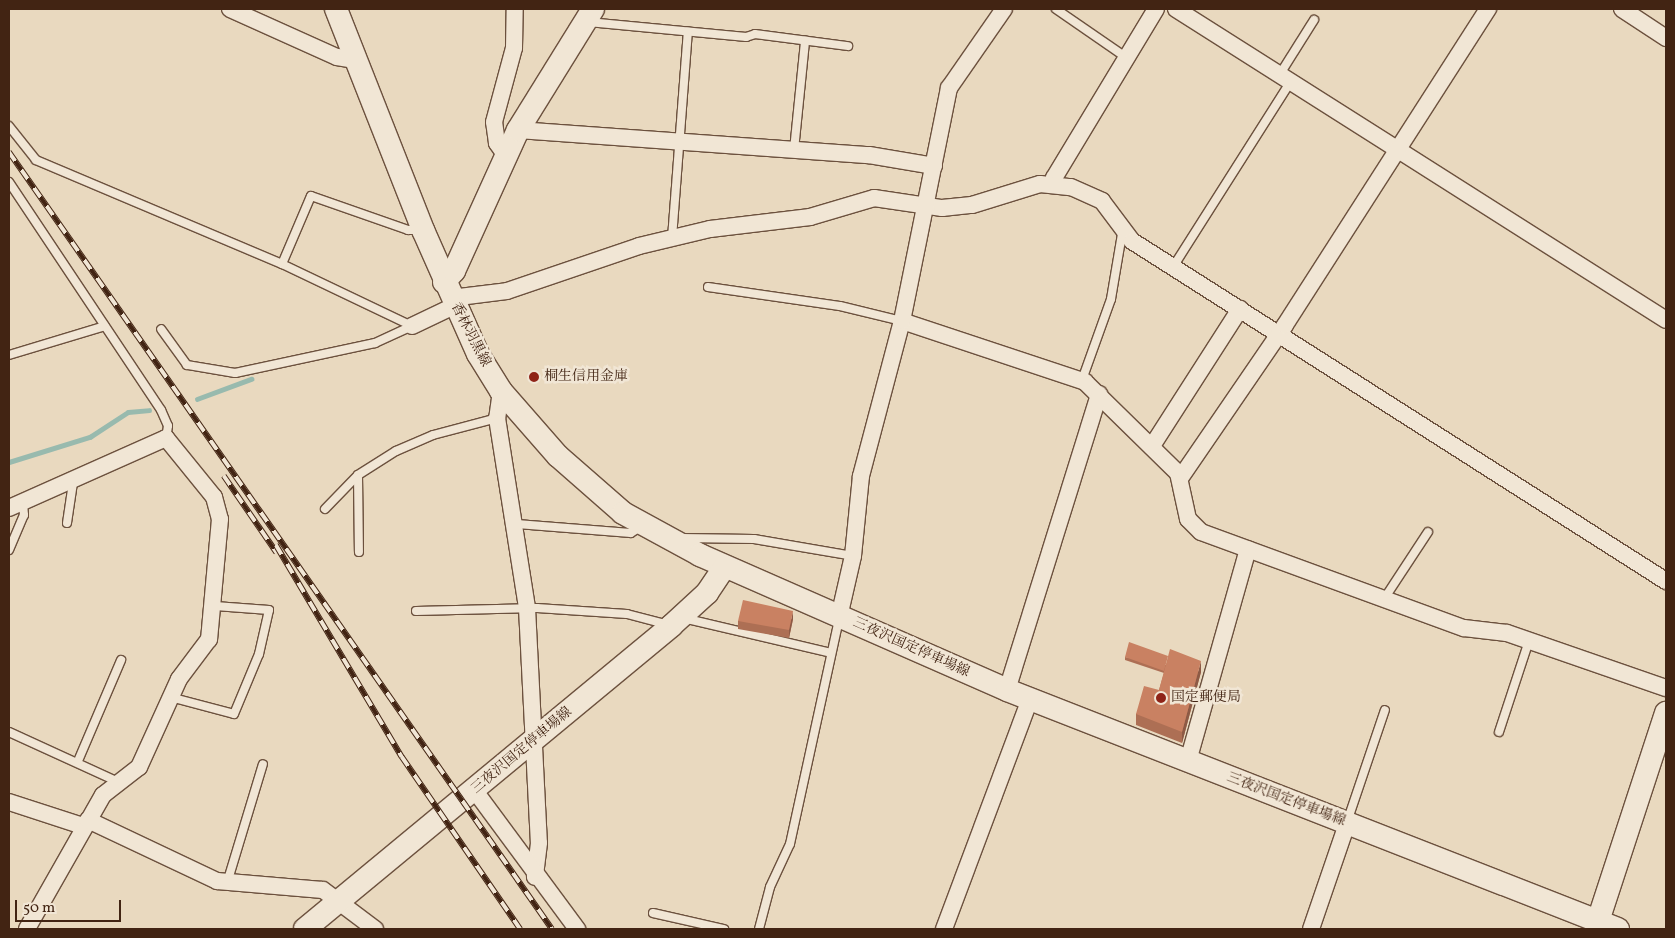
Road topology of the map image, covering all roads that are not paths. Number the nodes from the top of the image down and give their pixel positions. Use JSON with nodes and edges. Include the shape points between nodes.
{"nodes":[{"id":1,"x":230,"y":9,"type":"edge"},
{"id":2,"x":336,"y":9,"type":"edge"},
{"id":3,"x":515,"y":9,"type":"edge"},
{"id":4,"x":1004,"y":9,"type":"edge"},
{"id":5,"x":1056,"y":9,"type":"edge"},
{"id":6,"x":1156,"y":9,"type":"edge"},
{"id":7,"x":1176,"y":9,"type":"edge"},
{"id":8,"x":1488,"y":9,"type":"edge"},
{"id":9,"x":1622,"y":9,"type":"edge"},
{"id":10,"x":588,"y":15,"type":"edge"},
{"id":11,"x":1314,"y":20,"type":"dead end"},
{"id":12,"x":688,"y":32,"type":"junction"},
{"id":13,"x":1666,"y":38,"type":"edge"},
{"id":14,"x":806,"y":41,"type":"junction"},
{"id":15,"x":848,"y":46,"type":"dead end"},
{"id":16,"x":1127,"y":58,"type":"junction"},
{"id":17,"x":354,"y":60,"type":"junction"},
{"id":18,"x":1286,"y":77,"type":"junction"},
{"id":19,"x":9,"y":126,"type":"edge"},
{"id":20,"x":518,"y":130,"type":"junction"},
{"id":21,"x":678,"y":143,"type":"junction"},
{"id":22,"x":1398,"y":148,"type":"junction"},
{"id":23,"x":794,"y":151,"type":"junction"},
{"id":24,"x":506,"y":156,"type":"junction"},
{"id":25,"x":934,"y":166,"type":"junction"},
{"id":26,"x":9,"y":182,"type":"edge"},
{"id":27,"x":1054,"y":185,"type":"junction"},
{"id":28,"x":926,"y":208,"type":"junction"},
{"id":29,"x":1124,"y":226,"type":"junction"},
{"id":30,"x":423,"y":230,"type":"junction"},
{"id":31,"x":672,"y":238,"type":"junction"},
{"id":32,"x":282,"y":264,"type":"junction"},
{"id":33,"x":1173,"y":267,"type":"junction"},
{"id":34,"x":708,"y":287,"type":"dead end"},
{"id":35,"x":450,"y":295,"type":"junction"},
{"id":36,"x":1240,"y":309,"type":"junction"},
{"id":37,"x":1666,"y":320,"type":"edge"},
{"id":38,"x":902,"y":321,"type":"junction"},
{"id":39,"x":105,"y":326,"type":"junction"},
{"id":40,"x":412,"y":326,"type":"junction"},
{"id":41,"x":161,"y":329,"type":"dead end"},
{"id":42,"x":1279,"y":334,"type":"junction"},
{"id":43,"x":9,"y":355,"type":"edge"},
{"id":44,"x":1082,"y":380,"type":"junction"},
{"id":45,"x":501,"y":390,"type":"junction"},
{"id":46,"x":1099,"y":394,"type":"junction"},
{"id":47,"x":497,"y":418,"type":"junction"},
{"id":48,"x":166,"y":438,"type":"junction"},
{"id":49,"x":1152,"y":446,"type":"junction"},
{"id":50,"x":358,"y":475,"type":"junction"},
{"id":51,"x":1181,"y":478,"type":"junction"},
{"id":52,"x":73,"y":483,"type":"junction"},
{"id":53,"x":16,"y":505,"type":"edge"},
{"id":54,"x":325,"y":509,"type":"dead end"},
{"id":55,"x":67,"y":523,"type":"dead end"},
{"id":56,"x":517,"y":524,"type":"junction"},
{"id":57,"x":642,"y":526,"type":"junction"},
{"id":58,"x":1428,"y":532,"type":"dead end"},
{"id":59,"x":673,"y":542,"type":"junction"},
{"id":60,"x":1248,"y":549,"type":"junction"},
{"id":61,"x":9,"y":550,"type":"edge"},
{"id":62,"x":359,"y":552,"type":"dead end"},
{"id":63,"x":853,"y":556,"type":"junction"},
{"id":64,"x":725,"y":566,"type":"junction"},
{"id":65,"x":1666,"y":581,"type":"edge"},
{"id":66,"x":1384,"y":599,"type":"junction"},
{"id":67,"x":216,"y":606,"type":"junction"},
{"id":68,"x":527,"y":608,"type":"junction"},
{"id":69,"x":416,"y":611,"type":"dead end"},
{"id":70,"x":839,"y":617,"type":"junction"},
{"id":71,"x":676,"y":621,"type":"junction"},
{"id":72,"x":1529,"y":641,"type":"junction"},
{"id":73,"x":832,"y":652,"type":"junction"},
{"id":74,"x":121,"y":660,"type":"dead end"},
{"id":75,"x":1666,"y":688,"type":"edge"},
{"id":76,"x":1007,"y":690,"type":"junction"},
{"id":77,"x":170,"y":697,"type":"junction"},
{"id":78,"x":1030,"y":699,"type":"junction"},
{"id":79,"x":1385,"y":710,"type":"dead end"},
{"id":80,"x":1666,"y":713,"type":"edge"},
{"id":81,"x":9,"y":732,"type":"edge"},
{"id":82,"x":1499,"y":732,"type":"dead end"},
{"id":83,"x":534,"y":740,"type":"junction"},
{"id":84,"x":78,"y":761,"type":"junction"},
{"id":85,"x":1188,"y":761,"type":"junction"},
{"id":86,"x":264,"y":764,"type":"dead end"},
{"id":87,"x":118,"y":782,"type":"junction"},
{"id":88,"x":475,"y":791,"type":"junction"},
{"id":89,"x":10,"y":805,"type":"edge"},
{"id":90,"x":86,"y":823,"type":"junction"},
{"id":91,"x":1347,"y":824,"type":"junction"},
{"id":92,"x":535,"y":877,"type":"junction"},
{"id":93,"x":227,"y":883,"type":"junction"},
{"id":94,"x":340,"y":900,"type":"junction"},
{"id":95,"x":653,"y":913,"type":"dead end"},
{"id":96,"x":1604,"y":927,"type":"edge"},
{"id":97,"x":27,"y":929,"type":"edge"},
{"id":98,"x":305,"y":929,"type":"edge"},
{"id":99,"x":375,"y":929,"type":"edge"},
{"id":100,"x":577,"y":929,"type":"edge"},
{"id":101,"x":724,"y":929,"type":"edge"},
{"id":102,"x":759,"y":929,"type":"edge"},
{"id":103,"x":944,"y":929,"type":"edge"},
{"id":104,"x":1311,"y":929,"type":"edge"}],
"edges":[{"from":1,"to":17,"type":"street","via":[[337,57]]},
{"from":2,"to":17,"type":"main road","name":"香林羽黒線"},
{"from":3,"to":24,"type":"street","via":[[514,48],[494,122],[497,144]]},
{"from":4,"to":25,"type":"street","via":[[949,88]]},
{"from":5,"to":16,"type":"lane"},
{"from":6,"to":16,"type":"street"},
{"from":7,"to":18,"type":"street"},
{"from":8,"to":22,"type":"street"},
{"from":9,"to":13,"type":"street"},
{"from":10,"to":12,"type":"lane"},
{"from":10,"to":20,"type":"main road"},
{"from":11,"to":18,"type":"lane"},
{"from":12,"to":14,"type":"lane"},
{"from":12,"to":21,"type":"lane"},
{"from":14,"to":15,"type":"lane"},
{"from":14,"to":23,"type":"lane"},
{"from":16,"to":27,"type":"street","via":[[1054,178]]},
{"from":17,"to":30,"type":"main road","name":"香林羽黒線"},
{"from":18,"to":22,"type":"street"},
{"from":18,"to":33,"type":"lane"},
{"from":19,"to":32,"type":"lane","via":[[36,160]]},
{"from":20,"to":21,"type":"street"},
{"from":20,"to":24,"type":"main road"},
{"from":21,"to":23,"type":"street"},
{"from":21,"to":31,"type":"lane"},
{"from":22,"to":37,"type":"street"},
{"from":22,"to":42,"type":"street"},
{"from":23,"to":25,"type":"street","via":[[868,155]]},
{"from":24,"to":35,"type":"main road","via":[[454,271]]},
{"from":25,"to":28,"type":"street"},
{"from":26,"to":39,"type":"lane"},
{"from":27,"to":28,"type":"street","via":[[1040,184],[972,205]]},
{"from":27,"to":29,"type":"street","via":[[1092,193]]},
{"from":28,"to":31,"type":"street","via":[[874,198],[810,217],[742,223]]},
{"from":28,"to":38,"type":"street"},
{"from":29,"to":33,"type":"street","via":[[1132,241]]},
{"from":29,"to":44,"type":"lane","via":[[1111,299]]},
{"from":30,"to":32,"type":"lane","via":[[408,230],[315,195]]},
{"from":30,"to":35,"type":"main road","name":"香林羽黒線"},
{"from":31,"to":35,"type":"street","via":[[515,288]]},
{"from":32,"to":40,"type":"lane"},
{"from":33,"to":36,"type":"street"},
{"from":34,"to":38,"type":"lane","via":[[840,306]]},
{"from":35,"to":40,"type":"street"},
{"from":35,"to":45,"type":"main road","name":"香林羽黒線"},
{"from":36,"to":42,"type":"street"},
{"from":36,"to":49,"type":"street"},
{"from":38,"to":44,"type":"street"},
{"from":38,"to":63,"type":"street","via":[[861,476]]},
{"from":39,"to":43,"type":"lane"},
{"from":39,"to":48,"type":"lane","via":[[161,410],[168,426]]},
{"from":40,"to":41,"type":"lane","via":[[375,343],[236,373],[187,365]]},
{"from":42,"to":51,"type":"street"},
{"from":42,"to":65,"type":"street"},
{"from":44,"to":46,"type":"street"},
{"from":45,"to":47,"type":"street"},
{"from":45,"to":57,"type":"main road","name":"香林羽黒線","via":[[577,475]]},
{"from":46,"to":49,"type":"street"},
{"from":46,"to":76,"type":"street"},
{"from":47,"to":50,"type":"lane","via":[[433,435]]},
{"from":47,"to":56,"type":"street"},
{"from":48,"to":52,"type":"street"},
{"from":48,"to":67,"type":"street","via":[[217,504]]},
{"from":49,"to":51,"type":"street"},
{"from":50,"to":54,"type":"lane"},
{"from":50,"to":62,"type":"lane"},
{"from":51,"to":60,"type":"street","via":[[1191,524]]},
{"from":52,"to":53,"type":"street"},
{"from":52,"to":55,"type":"lane"},
{"from":53,"to":61,"type":"lane","via":[[24,515]]},
{"from":56,"to":57,"type":"lane","via":[[631,532]]},
{"from":56,"to":68,"type":"street"},
{"from":57,"to":59,"type":"main road","name":"香林羽黒線"},
{"from":58,"to":66,"type":"lane"},
{"from":59,"to":63,"type":"lane","via":[[682,538],[754,539]]},
{"from":59,"to":64,"type":"main road","name":"香林羽黒線"},
{"from":60,"to":66,"type":"street"},
{"from":60,"to":85,"type":"street"},
{"from":63,"to":70,"type":"street"},
{"from":64,"to":70,"type":"main road","name":"三夜沢国定停車場線"},
{"from":64,"to":71,"type":"main road","name":"三夜沢国定停車場線","via":[[707,594]]},
{"from":66,"to":72,"type":"street","via":[[1464,628]]},
{"from":67,"to":77,"type":"street","via":[[209,640],[188,664]]},
{"from":67,"to":77,"type":"lane","via":[[269,610],[259,654],[234,714]]},
{"from":68,"to":69,"type":"lane"},
{"from":68,"to":71,"type":"lane","via":[[627,614]]},
{"from":68,"to":83,"type":"street"},
{"from":70,"to":73,"type":"lane"},
{"from":70,"to":76,"type":"main road","name":"三夜沢国定停車場線"},
{"from":71,"to":73,"type":"lane"},
{"from":71,"to":83,"type":"main road","name":"三夜沢国定停車場線"},
{"from":72,"to":75,"type":"street"},
{"from":72,"to":82,"type":"lane"},
{"from":73,"to":102,"type":"lane","via":[[790,844],[770,887]]},
{"from":74,"to":84,"type":"lane"},
{"from":76,"to":78,"type":"main road","name":"三夜沢国定停車場線"},
{"from":77,"to":87,"type":"street","via":[[139,768]]},
{"from":78,"to":85,"type":"main road","name":"三夜沢国定停車場線"},
{"from":78,"to":103,"type":"street"},
{"from":79,"to":91,"type":"lane"},
{"from":80,"to":96,"type":"main road"},
{"from":81,"to":84,"type":"lane"},
{"from":83,"to":88,"type":"main road","name":"三夜沢国定停車場線"},
{"from":83,"to":92,"type":"street","via":[[539,853]]},
{"from":84,"to":87,"type":"lane"},
{"from":85,"to":91,"type":"main road","name":"三夜沢国定停車場線"},
{"from":86,"to":93,"type":"lane"},
{"from":87,"to":90,"type":"street"},
{"from":88,"to":92,"type":"street"},
{"from":88,"to":94,"type":"main road","name":"三夜沢国定停車場線"},
{"from":89,"to":90,"type":"street"},
{"from":90,"to":93,"type":"street","via":[[204,876]]},
{"from":90,"to":97,"type":"street"},
{"from":91,"to":96,"type":"main road","name":"三夜沢国定停車場線"},
{"from":91,"to":104,"type":"street"},
{"from":92,"to":100,"type":"street"},
{"from":93,"to":94,"type":"street","via":[[310,887]]},
{"from":94,"to":98,"type":"main road","name":"三夜沢国定停車場線"},
{"from":94,"to":99,"type":"street"},
{"from":95,"to":101,"type":"lane"}]}
